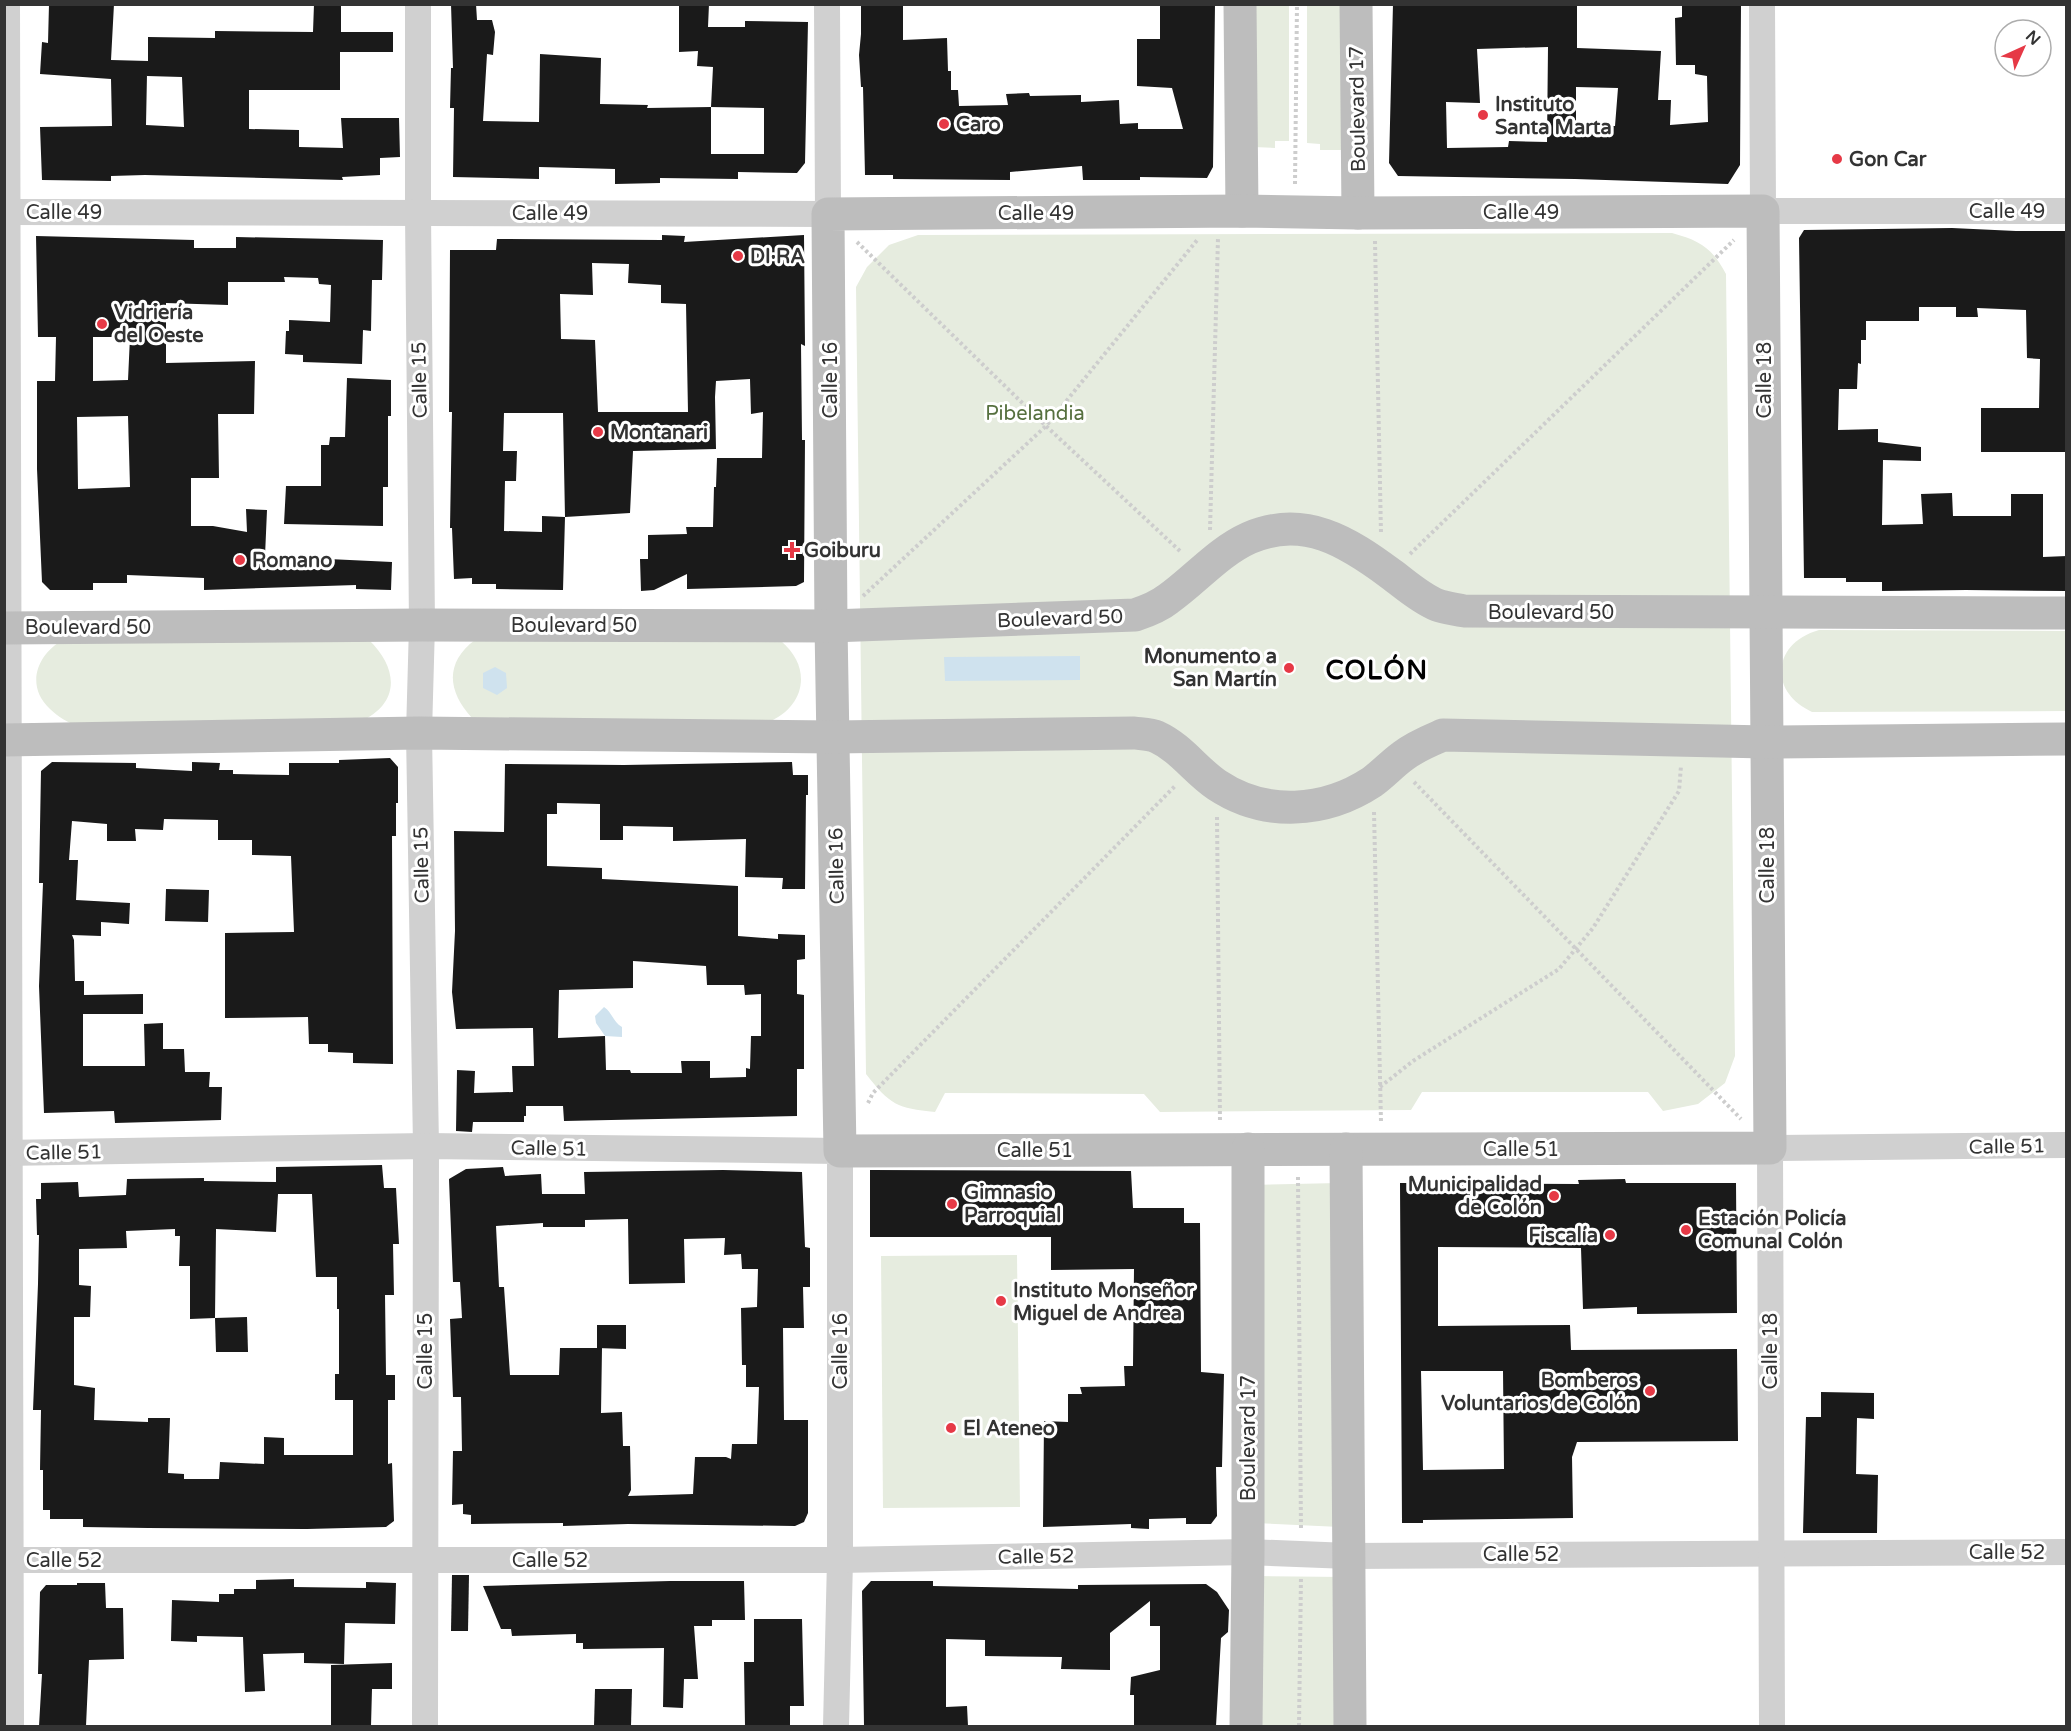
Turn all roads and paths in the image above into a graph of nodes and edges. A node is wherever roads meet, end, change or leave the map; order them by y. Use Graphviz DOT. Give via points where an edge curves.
graph roads {
  1 [pos="7,4"];
  2 [pos="418,4"];
  3 [pos="827,4"];
  4 [pos="1240,4"];
  5 [pos="1297,4"];
  6 [pos="1356,4"];
  7 [pos="1762,4"];
  8 [pos="2067,211"];
  9 [pos="6,212"];
  10 [pos="1231,212"];
  11 [pos="1295,212"];
  12 [pos="1367,212"];
  13 [pos="1763,212"];
  14 [pos="418,213"];
  15 [pos="828,214"];
  16 [pos="1046,426"];
  17 [pos="1205,568"];
  18 [pos="1386,570"];
  19 [pos="1766,613"];
  20 [pos="2067,613"];
  21 [pos="422,625"];
  22 [pos="831,626"];
  23 [pos="7,628"];
  24 [pos="419,733"];
  25 [pos="834,737"];
  26 [pos="2067,739"];
  27 [pos="7,740"];
  28 [pos="1684,741"];
  29 [pos="1767,742"];
  30 [pos="1384,771"];
  31 [pos="1206,775"];
  32 [pos="1576,949"];
  33 [pos="1380,1088"];
  34 [pos="862,1113"];
  35 [pos="2067,1145"];
  36 [pos="426,1146"];
  37 [pos="1770,1148"];
  38 [pos="1234,1149"];
  39 [pos="1298,1149"];
  40 [pos="1346,1149"];
  41 [pos="1381,1149"];
  42 [pos="840,1151"];
  43 [pos="7,1153"];
  44 [pos="1248,1552"];
  45 [pos="1771,1552"];
  46 [pos="2067,1552"];
  47 [pos="1301,1554"];
  48 [pos="1349,1556"];
  49 [pos="8,1560"];
  50 [pos="425,1560"];
  51 [pos="840,1560"];
  52 [pos="10,1726"];
  53 [pos="425,1726"];
  54 [pos="836,1726"];
  55 [pos="1246,1726"];
  56 [pos="1299,1726"];
  57 [pos="1350,1726"];
  58 [pos="1772,1726"];
  1 -- 9 [label="street"];
  2 -- 14 [label="street, Calle 15"];
  3 -- 15 [label="street, Calle 16"];
  4 -- 10 [label="main road"];
  5 -- 11 [label="path"];
  6 -- 12 [label="main road, Boulevard 17"];
  7 -- 13 [label="street, Calle 18"];
  8 -- 13 [label="street, Calle 49"];
  9 -- 14 [label="street, Calle 49"];
  9 -- 23 [label="street"];
  10 -- 11 [label="main road, Calle 49"];
  10 -- 15 [label="main road, Calle 49"];
  10 -- 16 [label="path"];
  10 -- 17 [label="path"];
  11 -- 12 [label="main road, Calle 49"];
  12 -- 13 [label="main road, Calle 49"];
  12 -- 18 [label="path"];
  13 -- 18 [label="path"];
  13 -- 19 [label="main road, Calle 18"];
  14 -- 15 [label="street, Calle 49"];
  14 -- 21 [label="street, Calle 15"];
  15 -- 16 [label="path"];
  15 -- 22 [label="main road, Calle 16"];
  16 -- 17 [label="path"];
  16 -- 22 [label="path"];
  17 -- 18 [label="main road, Boulevard 50" via="1247,539 1272,530 1299,528 1329,536"];
  17 -- 22 [label="main road, Boulevard 50" via="1170,599 1136,615"];
  18 -- 19 [label="main road, Boulevard 50" via="1437,605 1464,611"];
  19 -- 20 [label="main road, Boulevard 50"];
  19 -- 29 [label="main road, Calle 18"];
  21 -- 22 [label="main road, Boulevard 50"];
  21 -- 23 [label="main road, Boulevard 50"];
  21 -- 24 [label="street, Calle 15"];
  22 -- 25 [label="main road, Calle 16"];
  23 -- 27 [label="street"];
  24 -- 25 [label="main road"];
  24 -- 27 [label="main road"];
  24 -- 36 [label="street, Calle 15"];
  25 -- 31 [label="main road" via="1134,733 1155,736"];
  25 -- 42 [label="main road, Calle 16"];
  26 -- 29 [label="main road"];
  27 -- 43 [label="street"];
  28 -- 29 [label="main road"];
  28 -- 30 [label="main road" via="1443,735 1421,743"];
  28 -- 32 [label="path" via="1679,791"];
  29 -- 37 [label="main road, Calle 18"];
  30 -- 31 [label="main road" via="1348,796 1317,806 1276,808 1249,801"];
  30 -- 32 [label="path"];
  30 -- 33 [label="path"];
  31 -- 34 [label="path" via="873,1094"];
  31 -- 38 [label="path"];
  32 -- 33 [label="path" via="1559,969 1413,1061"];
  32 -- 37 [label="path"];
  33 -- 41 [label="path"];
  35 -- 37 [label="street, Calle 51"];
  36 -- 42 [label="street, Calle 51"];
  36 -- 43 [label="street, Calle 51"];
  36 -- 50 [label="street, Calle 15"];
  37 -- 41 [label="main road, Calle 51"];
  37 -- 45 [label="street, Calle 18"];
  38 -- 39 [label="main road, Calle 51"];
  38 -- 42 [label="main road, Calle 51"];
  38 -- 44 [label="main road, Boulevard 17"];
  39 -- 40 [label="main road, Calle 51"];
  39 -- 47 [label="path"];
  40 -- 41 [label="main road, Calle 51"];
  40 -- 48 [label="main road"];
  42 -- 51 [label="street, Calle 16"];
  43 -- 49 [label="street"];
  44 -- 47 [label="street, Calle 52"];
  44 -- 51 [label="street, Calle 52"];
  44 -- 55 [label="main road, Boulevard 17"];
  45 -- 46 [label="street, Calle 52"];
  45 -- 48 [label="street, Calle 52"];
  45 -- 58 [label="street, Calle 18"];
  47 -- 48 [label="street, Calle 52"];
  47 -- 56 [label="path"];
  48 -- 57 [label="main road"];
  49 -- 50 [label="street, Calle 52"];
  49 -- 52 [label="street"];
  50 -- 51 [label="street, Calle 52"];
  50 -- 53 [label="street, Calle 15"];
  51 -- 54 [label="street, Calle 16"];
}
